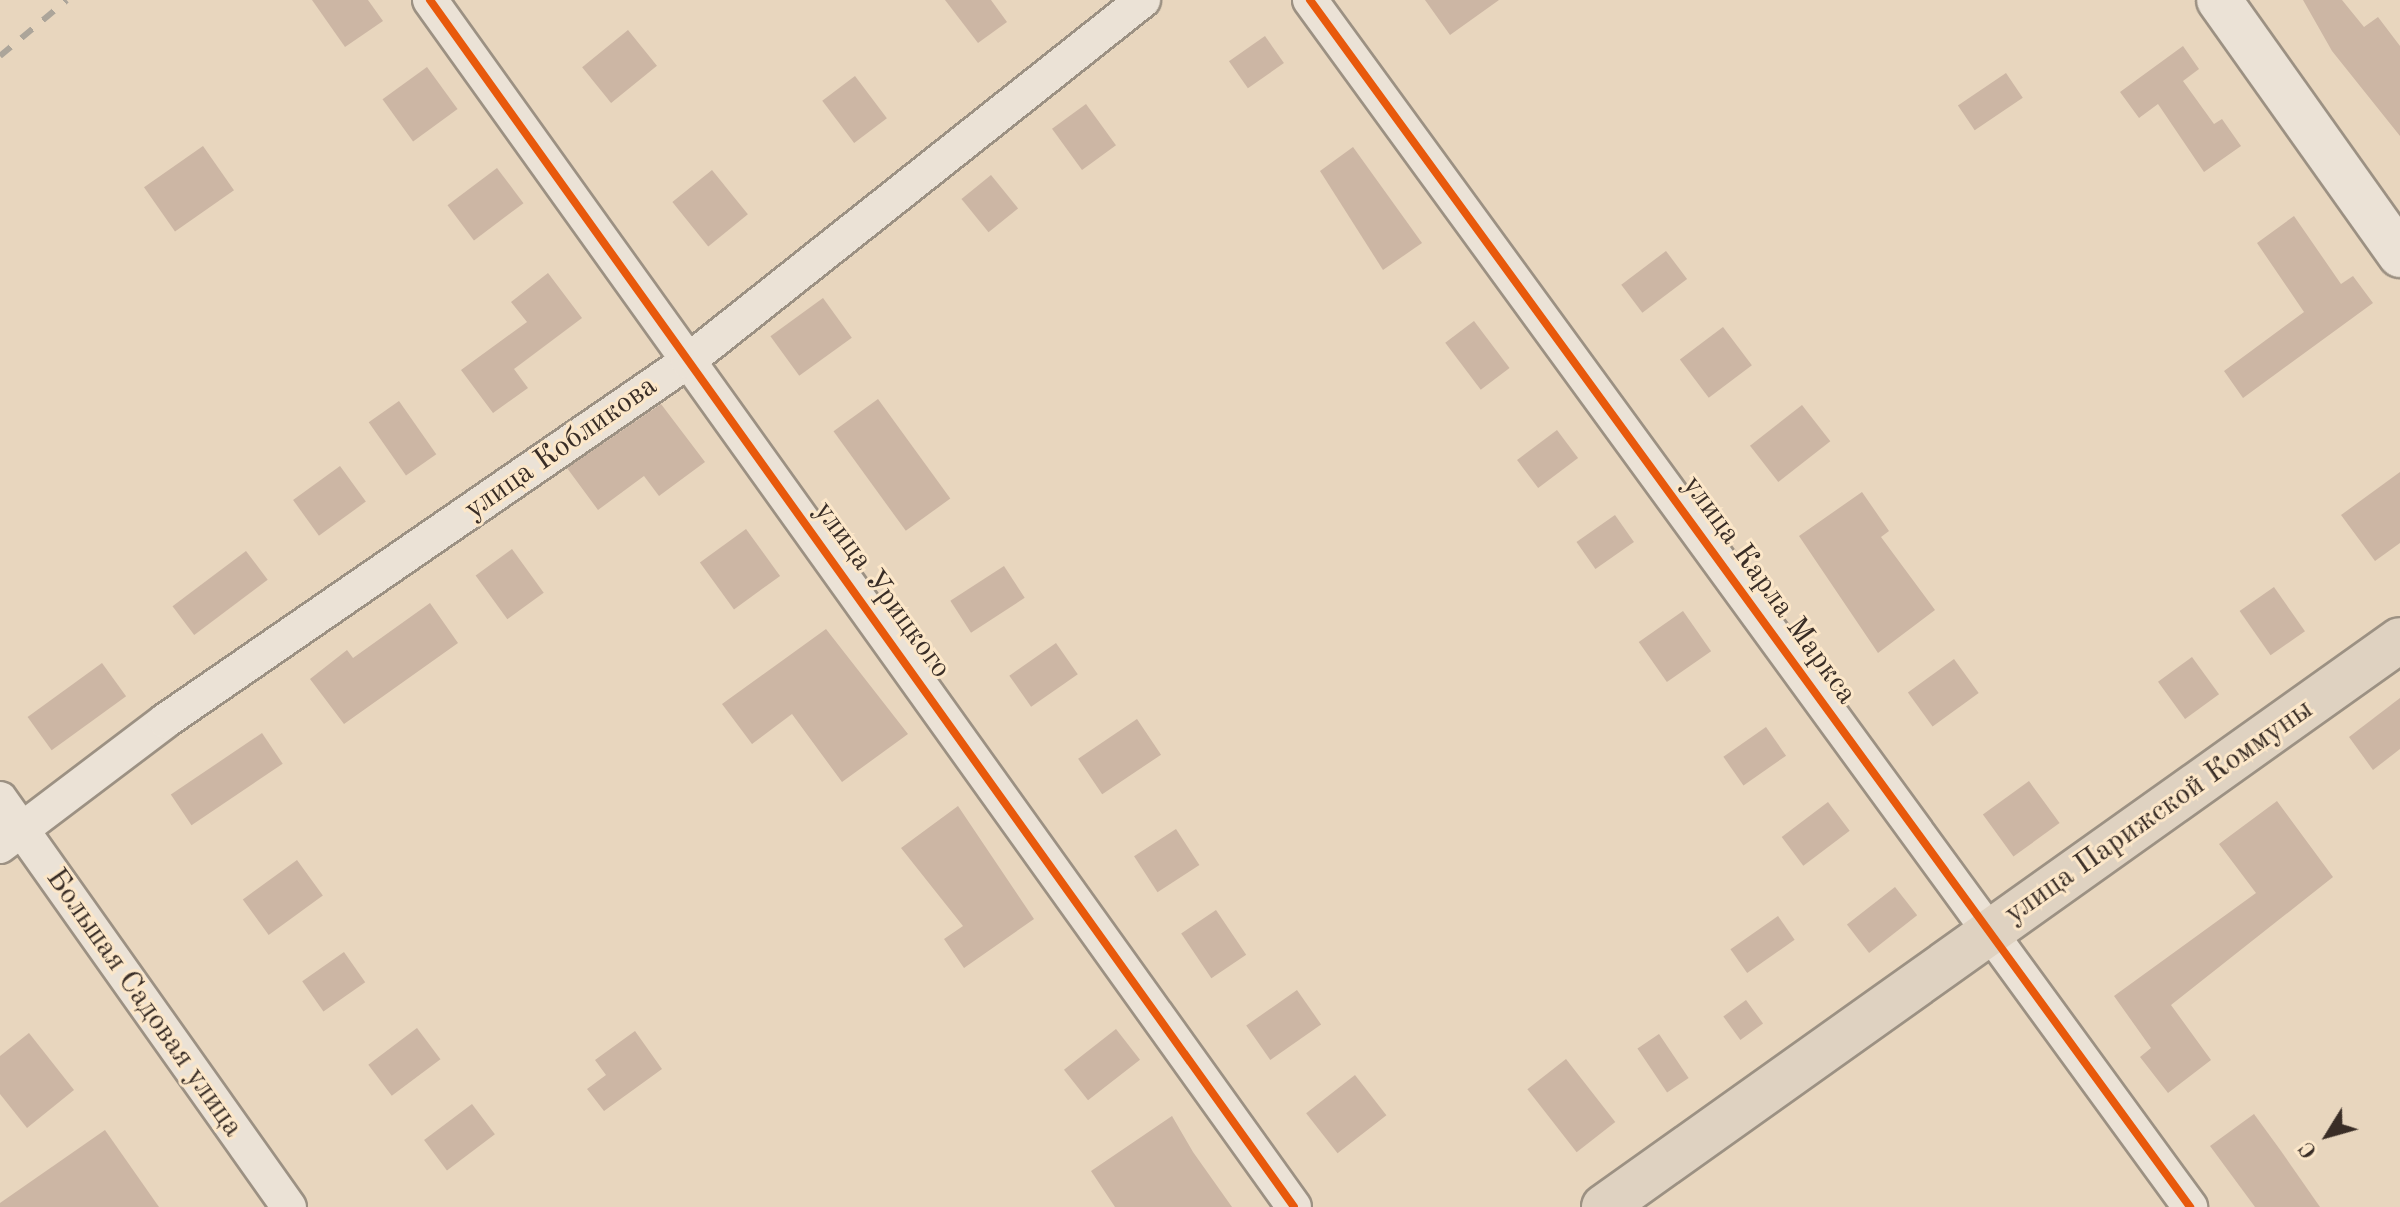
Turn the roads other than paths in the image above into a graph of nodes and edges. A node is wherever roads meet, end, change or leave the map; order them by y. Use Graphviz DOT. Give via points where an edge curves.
graph roads {
  1 [pos="430,0"];
  2 [pos="1143,0"];
  3 [pos="1310,0"];
  4 [pos="2219,0"];
  5 [pos="2400,255"];
  6 [pos="688,361"];
  7 [pos="2400,640"];
  8 [pos="0,799"];
  9 [pos="11,838"];
  10 [pos="1990,932"];
  11 [pos="289,1207"];
  12 [pos="1294,1207"];
  13 [pos="1604,1207"];
  14 [pos="2190,1207"];
  1 -- 6 [label="street, улица Урицкого"];
  2 -- 6 [label="street, улица Кобликова"];
  3 -- 10 [label="street, улица Карла Маркса"];
  4 -- 5 [label="street"];
  6 -- 9 [label="street, улица Кобликова" via="165,721"];
  6 -- 12 [label="street, улица Урицкого"];
  7 -- 10 [label="highway, улица Парижской Коммуны"];
  8 -- 9 [label="street, Большая Садовая улица"];
  9 -- 11 [label="street, Большая Садовая улица"];
  10 -- 13 [label="highway, улица Парижской Коммуны"];
  10 -- 14 [label="street, улица Карла Маркса"];
}
